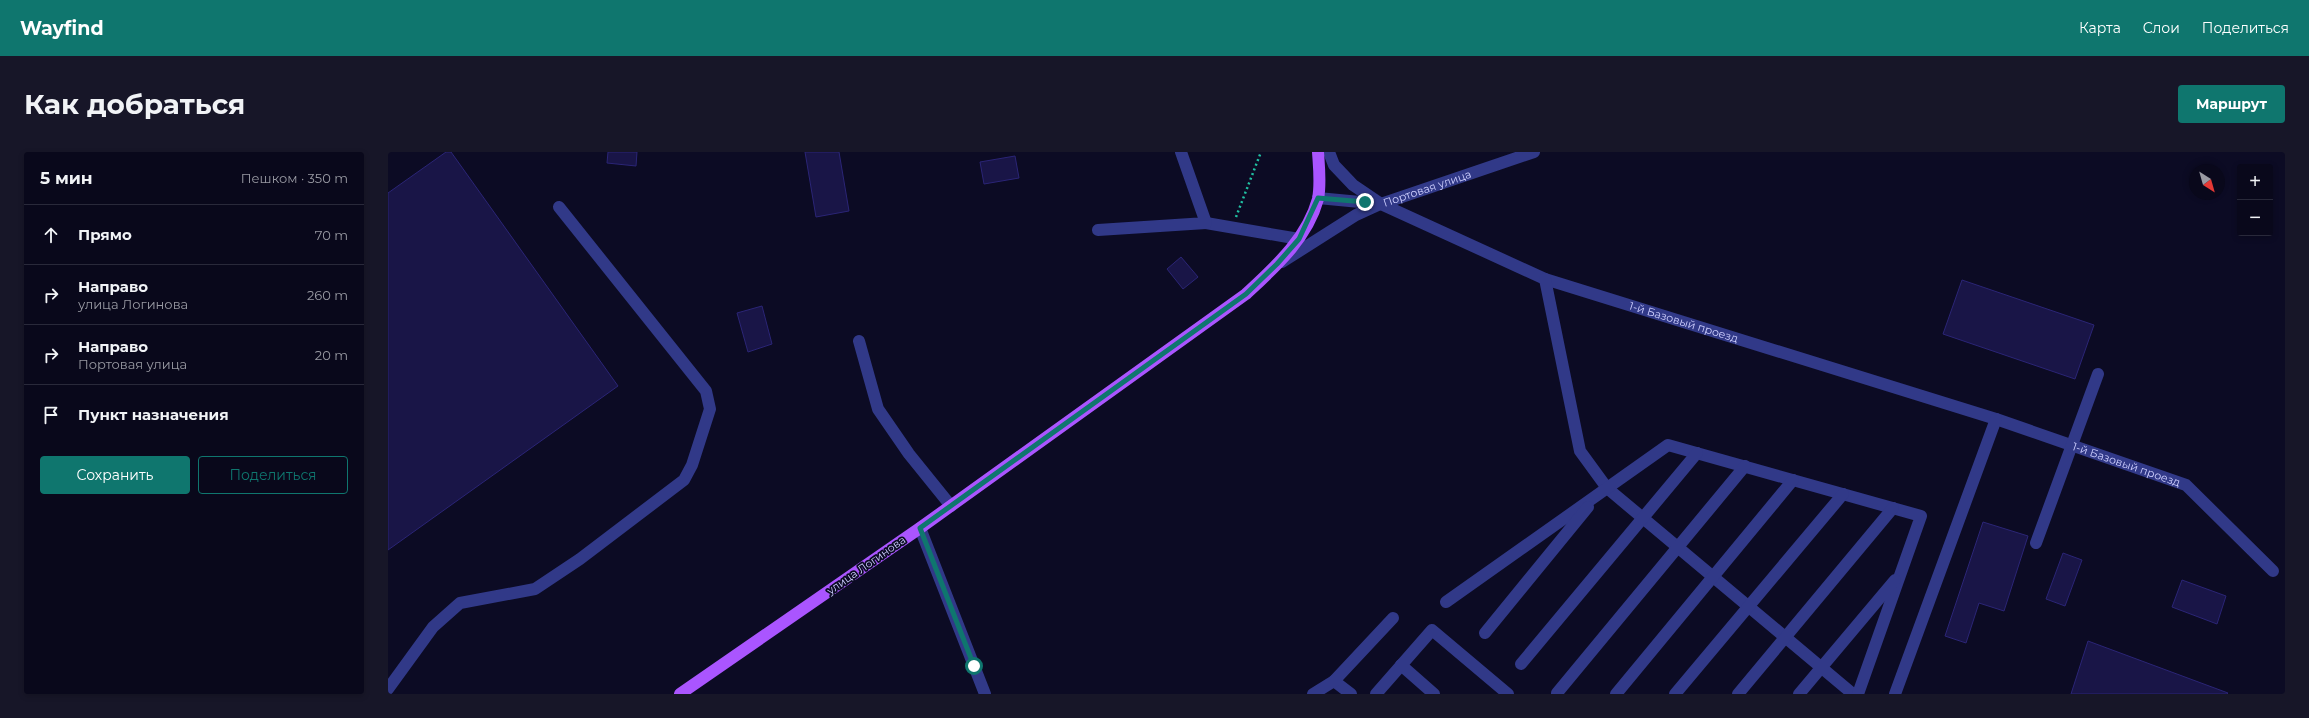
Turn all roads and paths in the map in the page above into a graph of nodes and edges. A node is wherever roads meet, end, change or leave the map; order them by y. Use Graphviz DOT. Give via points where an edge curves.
graph roads {
  1 [pos="1181,152"];
  2 [pos="1261,152"];
  3 [pos="1318,152"];
  4 [pos="1328,152"];
  5 [pos="1534,152"];
  6 [pos="1318,198"];
  7 [pos="1381,204"];
  8 [pos="559,207"];
  9 [pos="1206,223"];
  10 [pos="1232,227"];
  11 [pos="1098,230"];
  12 [pos="1299,239"];
  13 [pos="1277,264"];
  14 [pos="1545,279"];
  15 [pos="859,341"];
  16 [pos="2098,374"];
  17 [pos="1996,419"];
  18 [pos="2072,446"];
  19 [pos="1697,453"];
  20 [pos="1745,466"];
  21 [pos="1793,480"];
  22 [pos="1603,491"];
  23 [pos="1843,494"];
  24 [pos="951,506"];
  25 [pos="1893,508"];
  26 [pos="1643,518"];
  27 [pos="920,528"];
  28 [pos="2036,543"];
  29 [pos="1678,547"];
  30 [pos="2273,571"];
  31 [pos="1900,574"];
  32 [pos="1713,577"];
  33 [pos="1446,602"];
  34 [pos="1748,606"];
  35 [pos="1393,618"];
  36 [pos="1485,633"];
  37 [pos="1785,637"];
  38 [pos="1520,664"];
  39 [pos="1401,665"];
  40 [pos="1822,668"];
  41 [pos="1334,681"];
  42 [pos="388,689"];
  43 [pos="1557,693"];
  44 [pos="680,694"];
  45 [pos="985,694"];
  46 [pos="1313,694"];
  47 [pos="1351,694"];
  48 [pos="1376,694"];
  49 [pos="1434,694"];
  50 [pos="1508,694"];
  51 [pos="1616,694"];
  52 [pos="1675,694"];
  53 [pos="1738,694"];
  54 [pos="1799,694"];
  55 [pos="1853,694"];
  56 [pos="1858,694"];
  57 [pos="1895,694"];
  1 -- 9 [label="street"];
  2 -- 10 [label="path"];
  3 -- 6 [label="main road, улица Логинова"];
  4 -- 7 [label="street" via="1334,165 1353,185"];
  5 -- 7 [label="street, Портовая улица"];
  6 -- 7 [label="street, Портовая улица"];
  6 -- 12 [label="main road, улица Логинова"];
  7 -- 13 [label="street" via="1356,215"];
  7 -- 14 [label="street, 1-й Базовый проезд"];
  8 -- 42 [label="street" via="706,391 710,409 692,465 684,480 580,559 535,589 460,603 433,627"];
  9 -- 10 [label="street"];
  9 -- 11 [label="street"];
  10 -- 12 [label="street"];
  12 -- 13 [label="main road, улица Логинова"];
  13 -- 24 [label="main road, улица Логинова" via="1246,294"];
  14 -- 17 [label="street, 1-й Базовый проезд"];
  14 -- 22 [label="street" via="1580,451"];
  15 -- 24 [label="street" via="878,409 909,454"];
  16 -- 18 [label="street"];
  17 -- 18 [label="street, 1-й Базовый проезд"];
  17 -- 57 [label="street"];
  18 -- 28 [label="street"];
  18 -- 30 [label="street, 1-й Базовый проезд" via="2186,485"];
  19 -- 20 [label="street"];
  19 -- 22 [label="street" via="1668,445"];
  19 -- 26 [label="street"];
  20 -- 21 [label="street"];
  20 -- 29 [label="street"];
  21 -- 23 [label="street"];
  21 -- 32 [label="street"];
  22 -- 26 [label="street"];
  22 -- 33 [label="street"];
  22 -- 36 [label="street"];
  23 -- 25 [label="street"];
  23 -- 34 [label="street"];
  24 -- 27 [label="main road, улица Логинова"];
  25 -- 31 [label="street" via="1921,516"];
  25 -- 37 [label="street"];
  26 -- 29 [label="street"];
  26 -- 38 [label="street"];
  27 -- 44 [label="main road, улица Логинова"];
  27 -- 45 [label="street"];
  29 -- 32 [label="street"];
  29 -- 43 [label="street"];
  31 -- 40 [label="street"];
  31 -- 56 [label="street"];
  32 -- 34 [label="street"];
  32 -- 51 [label="street"];
  34 -- 37 [label="street"];
  34 -- 52 [label="street"];
  35 -- 41 [label="street"];
  37 -- 40 [label="street"];
  37 -- 53 [label="street"];
  39 -- 48 [label="street"];
  39 -- 49 [label="street"];
  39 -- 50 [label="street" via="1432,630"];
  40 -- 54 [label="street"];
  40 -- 55 [label="street"];
  41 -- 46 [label="street"];
  41 -- 47 [label="street"];
}
